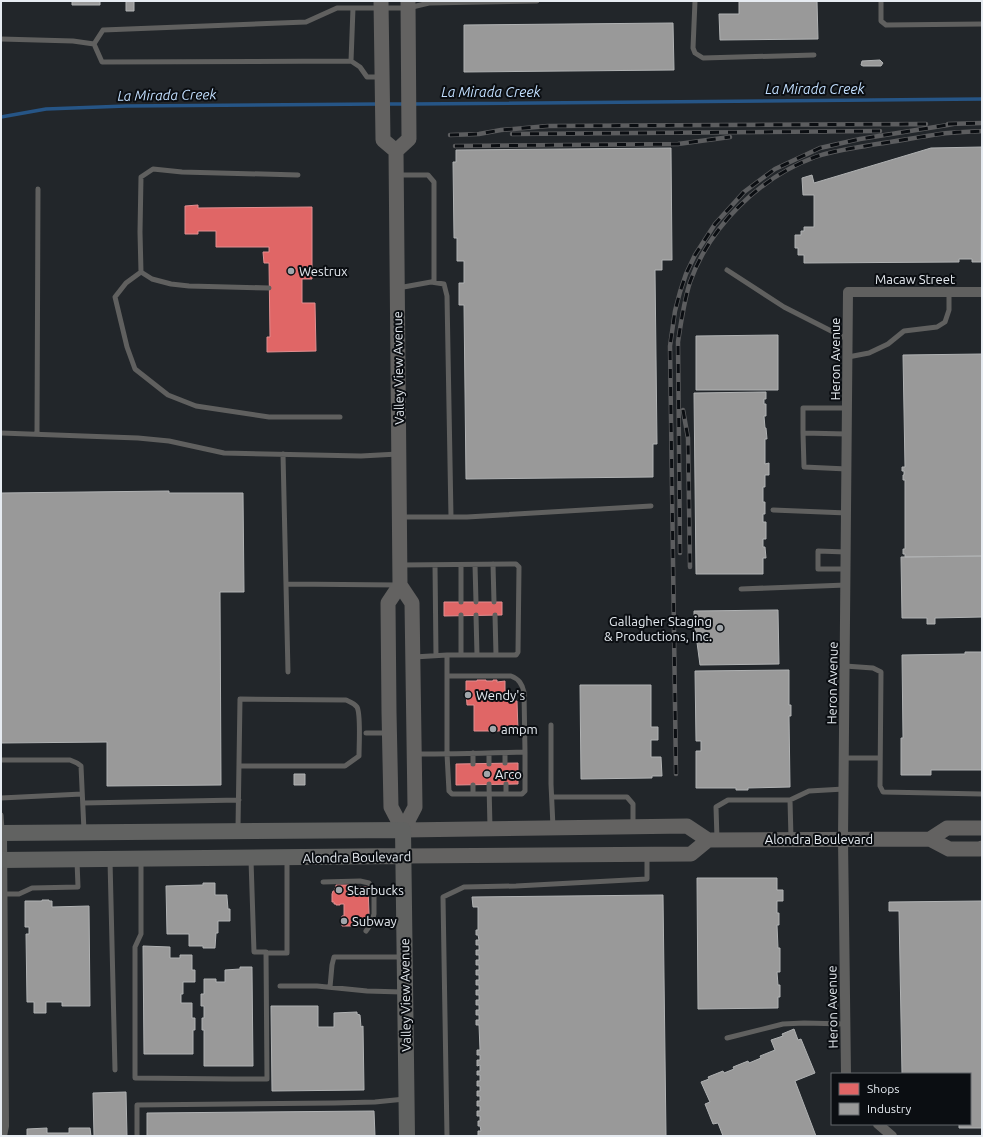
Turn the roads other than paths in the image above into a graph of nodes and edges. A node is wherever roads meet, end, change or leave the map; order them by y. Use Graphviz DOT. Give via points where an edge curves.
graph roads {
  1 [pos="526,1"];
  2 [pos="538,1"];
  3 [pos="695,1"];
  4 [pos="881,1"];
  5 [pos="440,2"];
  6 [pos="482,2"];
  7 [pos="408,4"];
  8 [pos="381,5"];
  9 [pos="353,8"];
  10 [pos="982,24"];
  11 [pos="1,39"];
  12 [pos="94,44"];
  13 [pos="814,55"];
  14 [pos="351,60"];
  15 [pos="382,81"];
  16 [pos="396,151"];
  17 [pos="298,174"];
  18 [pos="396,175"];
  19 [pos="38,189"];
  20 [pos="727,270"];
  21 [pos="141,272"];
  22 [pos="434,282"];
  23 [pos="269,288"];
  24 [pos="397,289"];
  25 [pos="848,292"];
  26 [pos="949,292"];
  27 [pos="982,292"];
  28 [pos="848,339"];
  29 [pos="848,357"];
  30 [pos="848,408"];
  31 [pos="340,417"];
  32 [pos="1,433"];
  33 [pos="804,433"];
  34 [pos="37,434"];
  35 [pos="847,434"];
  36 [pos="283,454"];
  37 [pos="399,454"];
  38 [pos="847,469"];
  39 [pos="651,506"];
  40 [pos="772,510"];
  41 [pos="847,513"];
  42 [pos="400,517"];
  43 [pos="451,517"];
  44 [pos="846,552"];
  45 [pos="475,564"];
  46 [pos="493,564"];
  47 [pos="400,565"];
  48 [pos="435,565"];
  49 [pos="461,565"];
  50 [pos="846,569"];
  51 [pos="287,584"];
  52 [pos="400,585"];
  53 [pos="846,585"];
  54 [pos="742,589"];
  55 [pos="461,602"];
  56 [pos="476,602"];
  57 [pos="494,602"];
  58 [pos="461,615"];
  59 [pos="476,615"];
  60 [pos="495,615"];
  61 [pos="462,655"];
  62 [pos="476,655"];
  63 [pos="496,655"];
  64 [pos="436,656"];
  65 [pos="447,656"];
  66 [pos="413,657"];
  67 [pos="845,666"];
  68 [pos="288,672"];
  69 [pos="447,676"];
  70 [pos="551,725"];
  71 [pos="366,733"];
  72 [pos="385,733"];
  73 [pos="525,752"];
  74 [pos="473,753"];
  75 [pos="489,753"];
  76 [pos="505,753"];
  77 [pos="414,754"];
  78 [pos="447,754"];
  79 [pos="844,758"];
  80 [pos="880,758"];
  81 [pos="1,760"];
  82 [pos="505,763"];
  83 [pos="473,764"];
  84 [pos="489,764"];
  85 [pos="240,766"];
  86 [pos="473,784"];
  87 [pos="489,784"];
  88 [pos="506,784"];
  89 [pos="844,789"];
  90 [pos="82,794"];
  91 [pos="473,794"];
  92 [pos="489,794"];
  93 [pos="506,794"];
  94 [pos="982,794"];
  95 [pos="552,797"];
  96 [pos="1,798"];
  97 [pos="239,800"];
  98 [pos="790,800"];
  99 [pos="83,802"];
  100 [pos="1,815"];
  101 [pos="633,826"];
  102 [pos="553,828"];
  103 [pos="982,828"];
  104 [pos="490,829"];
  105 [pos="403,830"];
  106 [pos="238,831"];
  107 [pos="84,832"];
  108 [pos="2,833"];
  109 [pos="791,839"];
  110 [pos="844,839"];
  111 [pos="930,839"];
  112 [pos="712,840"];
  113 [pos="982,848"];
  114 [pos="646,854"];
  115 [pos="404,856"];
  116 [pos="287,857"];
  117 [pos="251,858"];
  118 [pos="110,859"];
  119 [pos="141,859"];
  120 [pos="2,860"];
  121 [pos="77,860"];
  122 [pos="323,882"];
  123 [pos="3,894"];
  124 [pos="366,931"];
  125 [pos="266,953"];
  126 [pos="405,957"];
  127 [pos="280,986"];
  128 [pos="330,987"];
  129 [pos="405,992"];
  130 [pos="846,1024"];
  131 [pos="727,1038"];
  132 [pos="115,1070"];
  133 [pos="846,1073"];
  134 [pos="406,1098"];
  135 [pos="879,1125"];
  136 [pos="2,1136"];
  137 [pos="137,1136"];
  138 [pos="407,1136"];
  139 [pos="447,1136"];
  140 [pos="892,1136"];
  1 -- 2 [label="lane"];
  1 -- 6 [label="lane"];
  3 -- 13 [label="lane" via="693,48 695,53 703,58"];
  4 -- 10 [label="lane" via="881,20 886,25"];
  5 -- 6 [label="lane"];
  5 -- 7 [label="lane"];
  7 -- 8 [label="lane"];
  7 -- 16 [label="main road" via="409,139"];
  8 -- 9 [label="lane"];
  8 -- 15 [label="main road"];
  9 -- 12 [label="lane" via="337,8 306,22 103,30"];
  9 -- 14 [label="lane"];
  11 -- 12 [label="lane"];
  12 -- 14 [label="lane" via="102,62"];
  14 -- 15 [label="lane" via="367,77"];
  15 -- 16 [label="main road" via="383,140"];
  16 -- 18 [label="main road, Valley View Avenue"];
  17 -- 21 [label="lane" via="153,169 141,177"];
  18 -- 22 [label="lane" via="428,175 434,182"];
  18 -- 24 [label="main road, Valley View Avenue"];
  19 -- 34 [label="lane"];
  20 -- 28 [label="lane" via="784,307"];
  21 -- 23 [label="lane" via="152,279 171,284"];
  21 -- 31 [label="lane" via="126,283 115,297 135,369 168,395 196,406 269,417"];
  22 -- 24 [label="lane"];
  22 -- 43 [label="lane" via="444,284 447,296"];
  24 -- 37 [label="main road, Valley View Avenue"];
  25 -- 26 [label="street, Macaw Street"];
  25 -- 28 [label="street, Heron Avenue"];
  26 -- 27 [label="street, Macaw Street"];
  26 -- 29 [label="lane" via="949,310 945,322 936,328 904,331 888,344 869,354"];
  28 -- 29 [label="street, Heron Avenue"];
  29 -- 30 [label="street, Heron Avenue"];
  30 -- 33 [label="lane" via="803,408"];
  30 -- 35 [label="street, Heron Avenue"];
  32 -- 34 [label="lane"];
  33 -- 35 [label="lane"];
  33 -- 38 [label="lane" via="804,467"];
  34 -- 36 [label="lane" via="138,438 169,441 224,453"];
  35 -- 38 [label="street, Heron Avenue"];
  36 -- 37 [label="lane"];
  36 -- 51 [label="lane"];
  37 -- 42 [label="main road, Valley View Avenue"];
  38 -- 41 [label="street, Heron Avenue"];
  39 -- 43 [label="lane"];
  40 -- 41 [label="lane"];
  41 -- 44 [label="street, Heron Avenue"];
  42 -- 43 [label="lane"];
  42 -- 47 [label="main road, Valley View Avenue"];
  44 -- 50 [label="street, Heron Avenue"];
  44 -- 50 [label="lane" via="818,551 818,569"];
  45 -- 46 [label="lane"];
  45 -- 49 [label="lane"];
  45 -- 56 [label="lane"];
  46 -- 57 [label="lane"];
  46 -- 63 [label="lane" via="516,564 519,567 518,652"];
  47 -- 48 [label="lane"];
  47 -- 52 [label="main road, Valley View Avenue"];
  48 -- 49 [label="lane"];
  48 -- 64 [label="lane"];
  49 -- 55 [label="lane"];
  50 -- 53 [label="street, Heron Avenue"];
  51 -- 52 [label="lane"];
  51 -- 68 [label="lane"];
  52 -- 66 [label="main road, Valley View Avenue" via="412,603"];
  52 -- 105 [label="main road, Valley View Avenue" via="388,603 389,712 391,807"];
  53 -- 54 [label="lane"];
  53 -- 67 [label="street, Heron Avenue"];
  58 -- 61 [label="lane"];
  59 -- 62 [label="lane"];
  60 -- 63 [label="lane"];
  61 -- 62 [label="lane"];
  61 -- 65 [label="lane"];
  62 -- 63 [label="lane"];
  64 -- 65 [label="lane"];
  64 -- 66 [label="lane"];
  65 -- 69 [label="lane"];
  66 -- 77 [label="main road, Valley View Avenue"];
  67 -- 79 [label="street, Heron Avenue"];
  67 -- 80 [label="lane" via="873,668 881,672"];
  69 -- 73 [label="lane" via="511,676 519,681 524,692"];
  69 -- 78 [label="lane"];
  70 -- 95 [label="lane"];
  71 -- 72 [label="lane"];
  73 -- 76 [label="lane"];
  73 -- 93 [label="lane" via="525,791 522,794"];
  74 -- 75 [label="lane"];
  74 -- 78 [label="lane"];
  74 -- 83 [label="lane"];
  75 -- 76 [label="lane"];
  75 -- 84 [label="lane"];
  76 -- 82 [label="lane"];
  77 -- 78 [label="lane"];
  77 -- 105 [label="main road, Valley View Avenue" via="415,807"];
  78 -- 91 [label="lane" via="449,791 452,794"];
  79 -- 80 [label="lane"];
  79 -- 89 [label="street, Heron Avenue"];
  80 -- 94 [label="lane" via="880,786 883,792"];
  81 -- 90 [label="lane" via="70,760 81,766"];
  85 -- 85 [label="lane" via="346,766 359,756 358,708 346,700 240,700"];
  85 -- 97 [label="lane"];
  86 -- 91 [label="lane"];
  87 -- 92 [label="lane"];
  88 -- 93 [label="lane"];
  89 -- 98 [label="lane" via="809,791"];
  89 -- 110 [label="street, Heron Avenue"];
  90 -- 96 [label="lane"];
  90 -- 99 [label="lane"];
  91 -- 92 [label="lane"];
  92 -- 93 [label="lane"];
  92 -- 104 [label="lane"];
  95 -- 101 [label="lane" via="627,797 633,804"];
  95 -- 102 [label="lane"];
  97 -- 99 [label="lane"];
  97 -- 106 [label="lane"];
  98 -- 109 [label="lane"];
  98 -- 112 [label="lane" via="728,800 716,807"];
  99 -- 107 [label="lane"];
  100 -- 108 [label="lane"];
  101 -- 102 [label="main road, Alondra Boulevard"];
  101 -- 112 [label="main road, Alondra Boulevard" via="687,826"];
  102 -- 104 [label="main road, Alondra Boulevard"];
  103 -- 111 [label="main road" via="947,828"];
  104 -- 105 [label="main road, Alondra Boulevard"];
  105 -- 106 [label="main road, Alondra Boulevard"];
  105 -- 115 [label="main road, Valley View Avenue"];
  106 -- 107 [label="main road, Alondra Boulevard"];
  107 -- 108 [label="main road, Alondra Boulevard"];
  108 -- 120 [label="street"];
  109 -- 110 [label="main road, Alondra Boulevard"];
  109 -- 112 [label="main road, Alondra Boulevard"];
  110 -- 111 [label="main road, Alondra Boulevard"];
  110 -- 130 [label="street, Heron Avenue"];
  111 -- 113 [label="main road, Alondra Boulevard" via="949,849"];
  112 -- 114 [label="main road, Alondra Boulevard" via="691,854"];
  114 -- 115 [label="main road, Alondra Boulevard"];
  114 -- 139 [label="lane" via="647,879 464,887 443,897"];
  115 -- 116 [label="main road, Alondra Boulevard"];
  115 -- 126 [label="main road, Valley View Avenue"];
  116 -- 117 [label="main road, Alondra Boulevard"];
  116 -- 125 [label="lane" via="287,953"];
  117 -- 119 [label="main road, Alondra Boulevard"];
  117 -- 125 [label="lane" via="254,952"];
  118 -- 119 [label="main road, Alondra Boulevard"];
  118 -- 121 [label="main road, Alondra Boulevard"];
  118 -- 132 [label="lane"];
  119 -- 125 [label="lane" via="141,934 135,947 135,1078 267,1079"];
  120 -- 121 [label="main road, Alondra Boulevard"];
  120 -- 123 [label="street"];
  121 -- 123 [label="lane" via="78,887 32,888 19,894"];
  122 -- 124 [label="lane" via="369,883 374,892 374,914"];
  123 -- 136 [label="street"];
  126 -- 128 [label="lane" via="334,957"];
  126 -- 129 [label="main road, Valley View Avenue"];
  127 -- 128 [label="lane"];
  128 -- 129 [label="lane"];
  129 -- 134 [label="main road, Valley View Avenue"];
  130 -- 131 [label="lane" via="783,1024"];
  130 -- 133 [label="street, Heron Avenue"];
  134 -- 137 [label="lane" via="375,1102 137,1105"];
  134 -- 138 [label="main road, Valley View Avenue"];
  135 -- 140 [label="street"];
}
